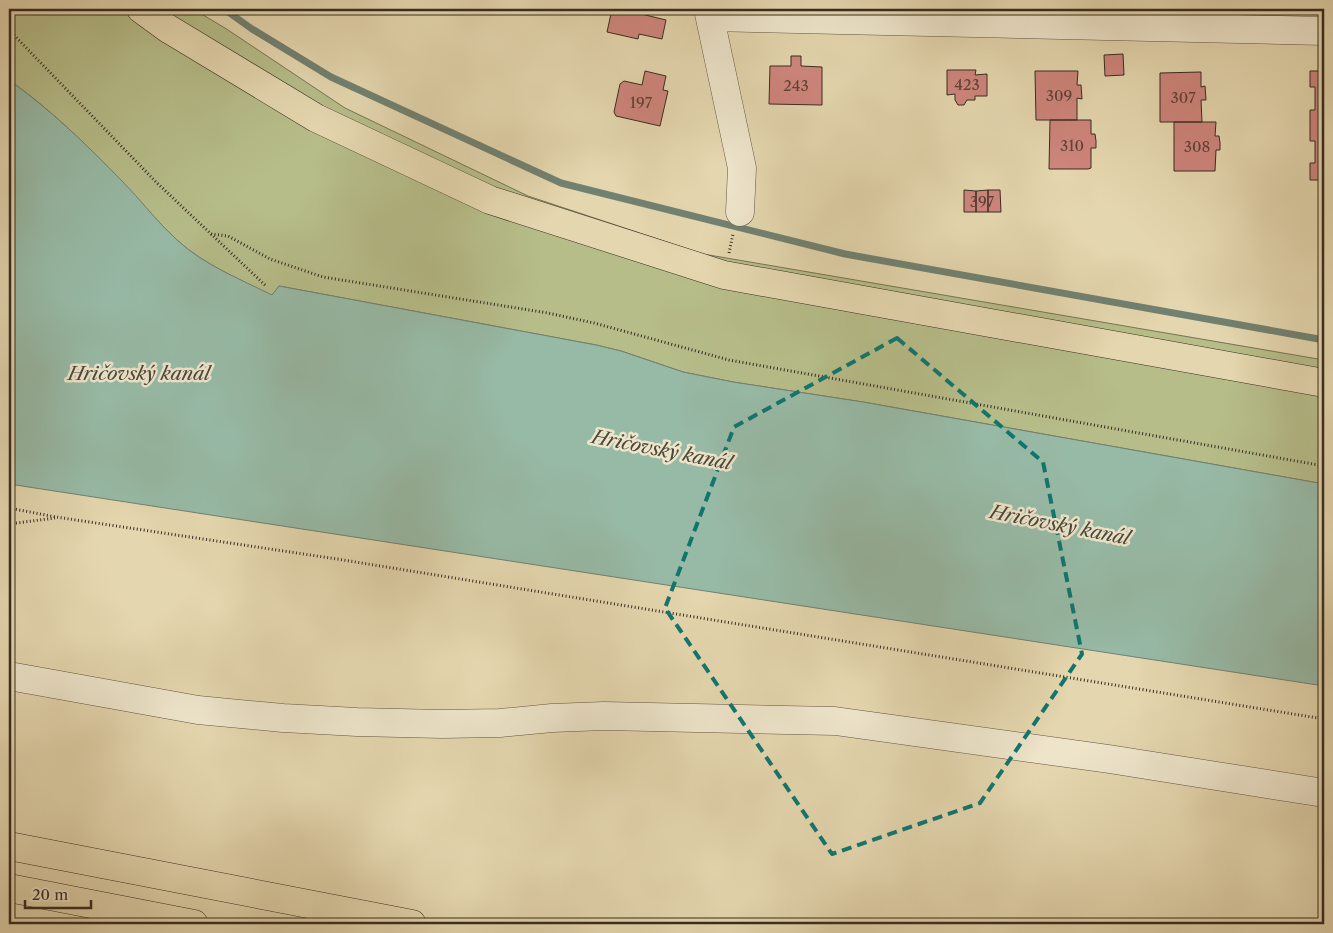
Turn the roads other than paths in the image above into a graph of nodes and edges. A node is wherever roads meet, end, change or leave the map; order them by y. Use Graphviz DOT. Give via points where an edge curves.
graph roads {
  1 [pos="141,9"];
  2 [pos="709,13"];
  3 [pos="1324,31"];
  4 [pos="740,212"];
  5 [pos="1324,382"];
  6 [pos="9,676"];
  7 [pos="1324,793"];
  8 [pos="9,846"];
  9 [pos="9,888"];
  10 [pos="194,924"];
  11 [pos="412,924"];
  1 -- 5 [label="main road" via="316,118 490,200 724,275"];
  2 -- 3 [label="street"];
  2 -- 4 [label="street" via="742,168"];
  6 -- 7 [label="street" via="198,710 357,722 500,723 604,716 835,721"];
  8 -- 11 [label="main road"];
  9 -- 10 [label="main road"];
}
